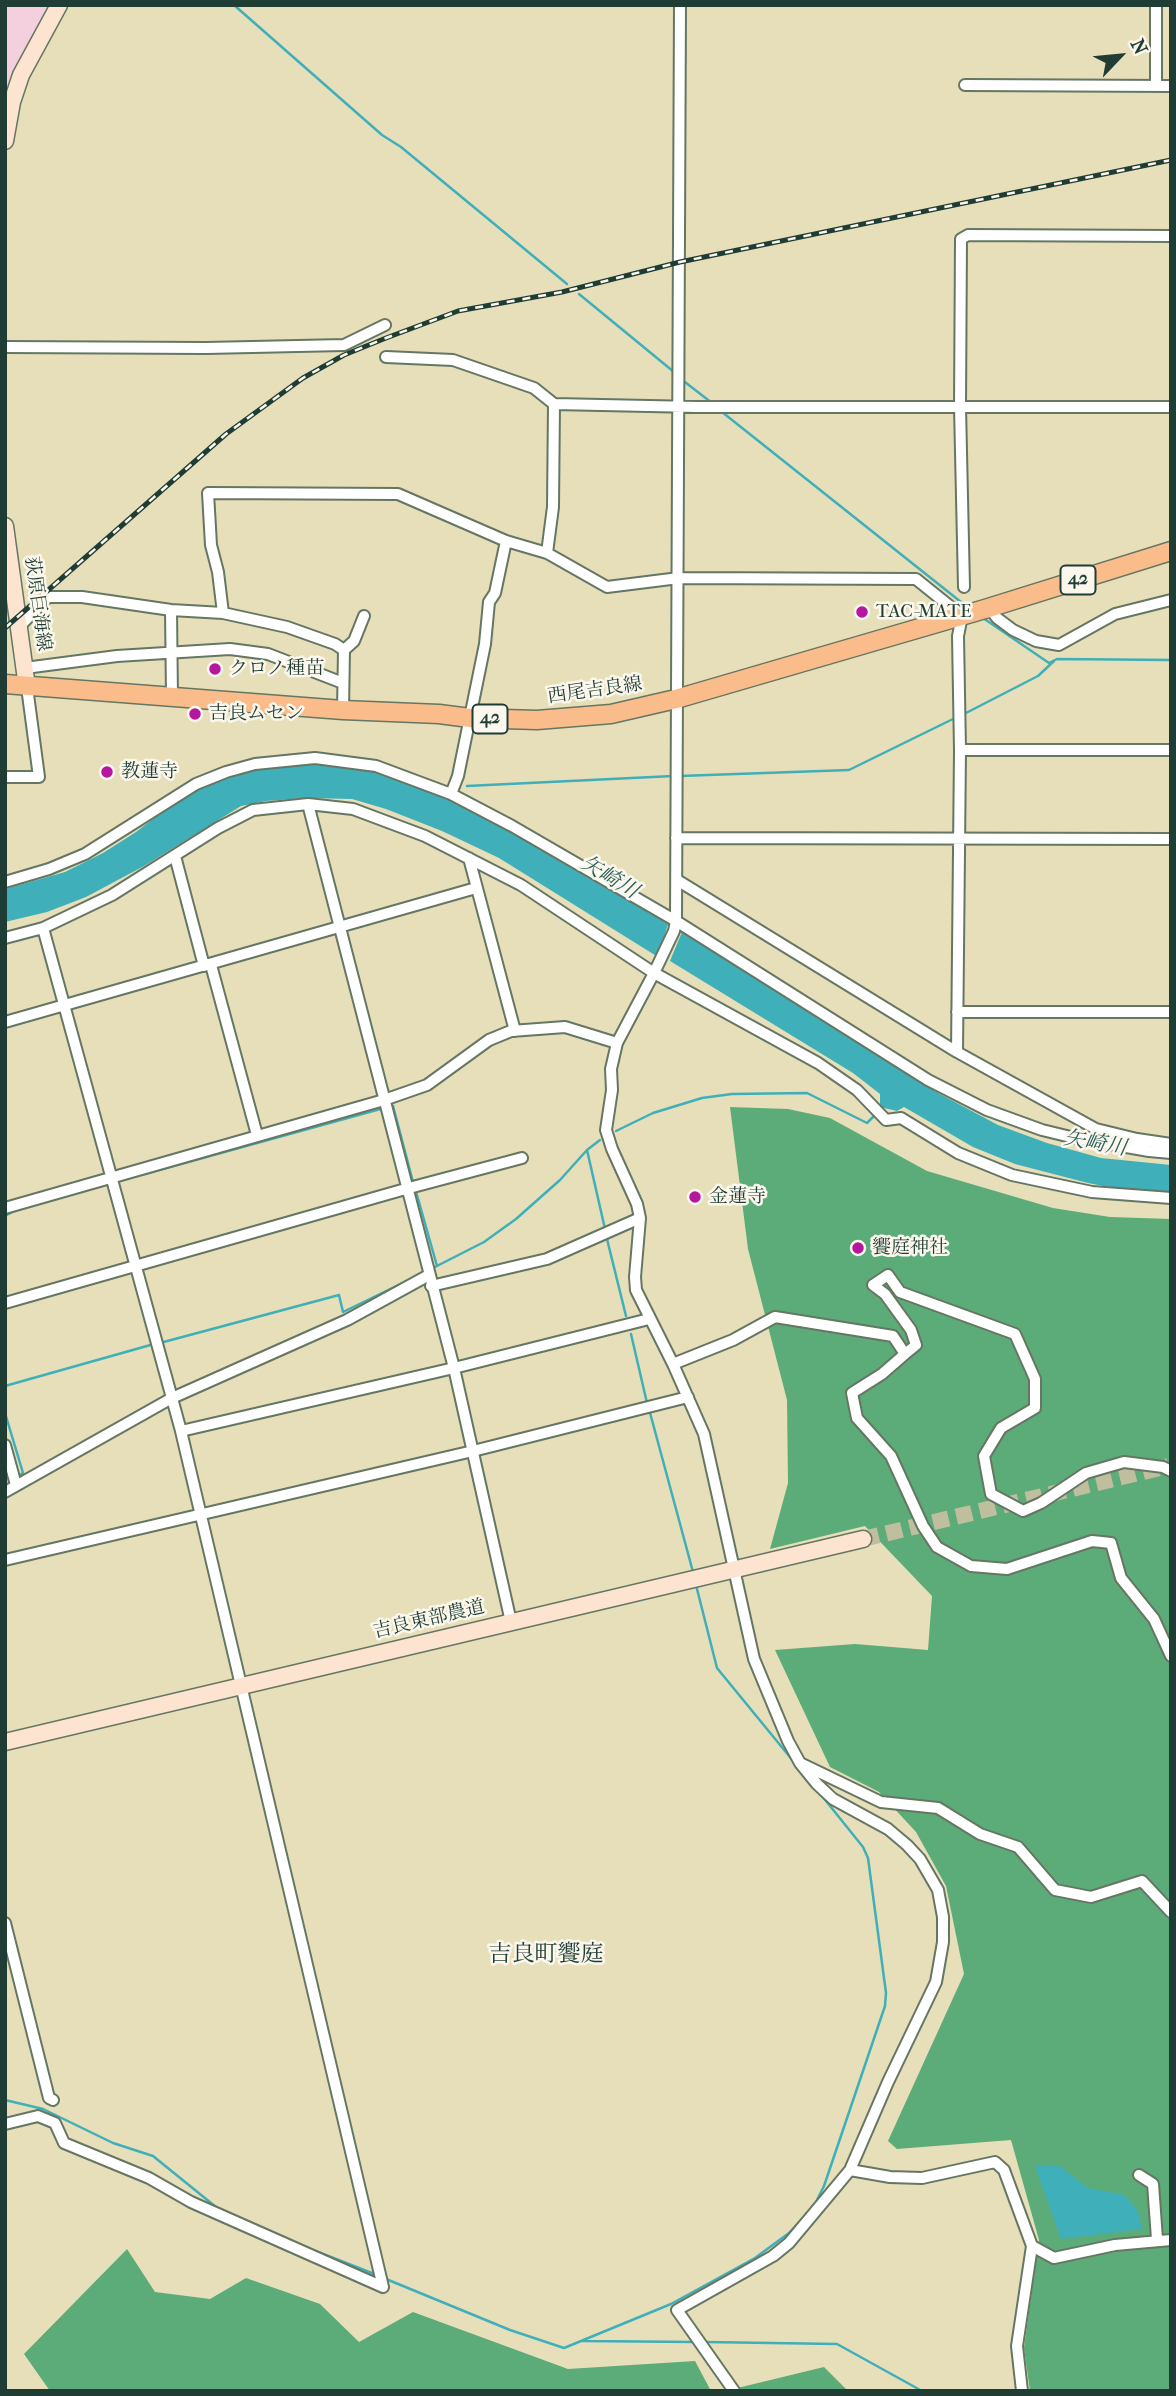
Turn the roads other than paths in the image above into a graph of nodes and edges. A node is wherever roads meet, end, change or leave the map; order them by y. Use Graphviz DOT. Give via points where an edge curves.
graph roads {
  1 [pos="59,5"];
  2 [pos="680,5"];
  3 [pos="1156,5"];
  4 [pos="965,85"];
  5 [pos="1156,86"];
  6 [pos="1171,86"];
  7 [pos="5,141"];
  8 [pos="1171,236"];
  9 [pos="385,325"];
  10 [pos="5,347"];
  11 [pos="386,357"];
  12 [pos="679,400"];
  13 [pos="554,404"];
  14 [pos="960,407"];
  15 [pos="1171,407"];
  16 [pos="5,526"];
  17 [pos="506,541"];
  18 [pos="1171,551"];
  19 [pos="547,553"];
  20 [pos="679,578"];
  21 [pos="964,587"];
  22 [pos="1171,600"];
  23 [pos="987,608"];
  24 [pos="171,610"];
  25 [pos="223,613"];
  26 [pos="364,616"];
  27 [pos="962,616"];
  28 [pos="20,626"];
  29 [pos="344,650"];
  30 [pos="171,652"];
  31 [pos="25,668"];
  32 [pos="343,682"];
  33 [pos="5,684"];
  34 [pos="27,687"];
  35 [pos="172,697"];
  36 [pos="676,699"];
  37 [pos="343,710"];
  38 [pos="470,718"];
  39 [pos="960,750"];
  40 [pos="1171,750"];
  41 [pos="5,777"];
  42 [pos="452,794"];
  43 [pos="308,804"];
  44 [pos="676,838"];
  45 [pos="958,839"];
  46 [pos="1171,839"];
  47 [pos="175,856"];
  48 [pos="469,858"];
  49 [pos="677,880"];
  50 [pos="5,882"];
  51 [pos="476,888"];
  52 [pos="675,926"];
  53 [pos="342,927"];
  54 [pos="43,928"];
  55 [pos="5,938"];
  56 [pos="207,965"];
  57 [pos="654,974"];
  58 [pos="65,1005"];
  59 [pos="957,1012"];
  60 [pos="1171,1012"];
  61 [pos="5,1021"];
  62 [pos="515,1031"];
  63 [pos="617,1043"];
  64 [pos="957,1052"];
  65 [pos="384,1100"];
  66 [pos="257,1135"];
  67 [pos="1171,1144"];
  68 [pos="1171,1153"];
  69 [pos="522,1158"];
  70 [pos="111,1178"];
  71 [pos="409,1188"];
  72 [pos="1171,1198"];
  73 [pos="5,1208"];
  74 [pos="639,1218"];
  75 [pos="134,1265"];
  76 [pos="430,1281"];
  77 [pos="5,1303"];
  78 [pos="649,1319"];
  79 [pos="905,1354"];
  80 [pos="673,1364"];
  81 [pos="453,1368"];
  82 [pos="688,1397"];
  83 [pos="172,1398"];
  84 [pos="181,1431"];
  85 [pos="5,1445"];
  86 [pos="473,1451"];
  87 [pos="1171,1471"];
  88 [pos="16,1485"];
  89 [pos="5,1492"];
  90 [pos="200,1514"];
  91 [pos="863,1539"];
  92 [pos="5,1560"];
  93 [pos="733,1571"];
  94 [pos="511,1622"];
  95 [pos="1171,1656"];
  96 [pos="240,1687"];
  97 [pos="5,1742"];
  98 [pos="800,1763"];
  99 [pos="1171,1912"];
  100 [pos="5,1923"];
  101 [pos="53,2100"];
  102 [pos="5,2123"];
  103 [pos="850,2170"];
  104 [pos="1139,2175"];
  105 [pos="1157,2239"];
  106 [pos="1171,2240"];
  107 [pos="1032,2246"];
  108 [pos="734,2391"];
  109 [pos="1022,2391"];
  1 -- 7 [label="street" via="21,75"];
  2 -- 12 [label="street"];
  3 -- 5 [label="street"];
  4 -- 5 [label="street"];
  5 -- 6 [label="street"];
  8 -- 14 [label="street" via="968,234 961,239"];
  9 -- 10 [label="street" via="344,345"];
  11 -- 13 [label="street" via="453,360 534,388"];
  12 -- 13 [label="street"];
  12 -- 14 [label="street" via="695,407"];
  12 -- 20 [label="street"];
  13 -- 19 [label="street" via="553,507"];
  14 -- 15 [label="street"];
  14 -- 21 [label="street"];
  16 -- 28 [label="street, 荻原巨海線"];
  17 -- 19 [label="street"];
  17 -- 25 [label="street" via="398,494 208,493"];
  17 -- 38 [label="street" via="489,602"];
  18 -- 23 [label="main road, 西尾吉良線 / 42"];
  19 -- 20 [label="street" via="607,587"];
  20 -- 27 [label="street" via="916,579"];
  20 -- 36 [label="street"];
  22 -- 23 [label="street" via="1115,614 1059,645 1013,630"];
  23 -- 27 [label="main road, 西尾吉良線 / 42"];
  24 -- 25 [label="street"];
  24 -- 28 [label="street" via="82,597 48,597"];
  24 -- 30 [label="street"];
  25 -- 29 [label="street" via="287,627"];
  26 -- 29 [label="street" via="354,641"];
  27 -- 36 [label="main road, 西尾吉良線 / 42"];
  27 -- 39 [label="street" via="958,636"];
  28 -- 31 [label="street, 荻原巨海線"];
  29 -- 32 [label="street"];
  30 -- 31 [label="street"];
  30 -- 32 [label="street" via="230,649 268,654"];
  30 -- 35 [label="street"];
  31 -- 34 [label="street, 荻原巨海線"];
  32 -- 37 [label="street"];
  33 -- 34 [label="main road, 西尾吉良線 / 42"];
  34 -- 35 [label="main road, 西尾吉良線 / 42"];
  34 -- 41 [label="street" via="39,777"];
  35 -- 37 [label="main road, 西尾吉良線 / 42"];
  36 -- 38 [label="main road, 西尾吉良線 / 42" via="611,714 537,720"];
  36 -- 44 [label="street"];
  37 -- 38 [label="main road, 西尾吉良線 / 42"];
  38 -- 42 [label="street"];
  39 -- 40 [label="street"];
  39 -- 45 [label="street"];
  42 -- 50 [label="street" via="396,772 345,760 305,758 255,764 196,783 85,854"];
  42 -- 52 [label="street"];
  43 -- 47 [label="street" via="253,810"];
  43 -- 48 [label="street" via="353,809"];
  43 -- 53 [label="street"];
  44 -- 45 [label="street"];
  44 -- 49 [label="street"];
  45 -- 46 [label="street"];
  45 -- 59 [label="street"];
  47 -- 54 [label="street" via="112,895"];
  47 -- 56 [label="street"];
  48 -- 51 [label="street"];
  48 -- 57 [label="street" via="521,885"];
  49 -- 52 [label="street"];
  49 -- 64 [label="street"];
  51 -- 53 [label="street"];
  51 -- 62 [label="street"];
  52 -- 57 [label="street"];
  52 -- 68 [label="street" via="928,1080 987,1110 1075,1138"];
  53 -- 56 [label="street"];
  53 -- 65 [label="street"];
  54 -- 55 [label="street"];
  54 -- 58 [label="street"];
  56 -- 58 [label="street"];
  56 -- 66 [label="street"];
  57 -- 63 [label="street"];
  57 -- 72 [label="street" via="818,1063 857,1090 886,1120 901,1118 958,1153 1012,1175 1055,1185"];
  58 -- 61 [label="street"];
  58 -- 70 [label="street"];
  59 -- 60 [label="street"];
  59 -- 64 [label="street"];
  62 -- 63 [label="street" via="565,1027"];
  62 -- 65 [label="street" via="489,1040 427,1085"];
  63 -- 74 [label="street" via="606,1130"];
  64 -- 67 [label="street" via="1096,1129"];
  65 -- 66 [label="street"];
  65 -- 71 [label="street"];
  66 -- 70 [label="street"];
  69 -- 71 [label="street"];
  70 -- 73 [label="street"];
  70 -- 75 [label="street"];
  71 -- 75 [label="street"];
  71 -- 76 [label="street"];
  74 -- 76 [label="street" via="547,1259"];
  74 -- 78 [label="street" via="636,1290"];
  75 -- 77 [label="street"];
  75 -- 83 [label="street"];
  76 -- 81 [label="street"];
  76 -- 83 [label="street"];
  78 -- 80 [label="street"];
  78 -- 81 [label="street"];
  79 -- 80 [label="street" via="893,1336 775,1317"];
  79 -- 87 [label="street" via="916,1346 911,1330 873,1284 888,1275 900,1292 1015,1334 1035,1379 1035,1408 1001,1428 984,1456 991,1494 1023,1511 1086,1473 1124,1462"];
  79 -- 95 [label="street" via="852,1393 857,1418 891,1456 937,1546 971,1566 1007,1569 1092,1541 1111,1543 1121,1578 1154,1619"];
  80 -- 82 [label="street"];
  81 -- 84 [label="street"];
  81 -- 86 [label="street"];
  82 -- 86 [label="street"];
  82 -- 93 [label="street" via="704,1434"];
  83 -- 84 [label="street"];
  83 -- 88 [label="street"];
  84 -- 90 [label="street"];
  85 -- 88 [label="street"];
  86 -- 90 [label="street"];
  86 -- 94 [label="street"];
  88 -- 89 [label="street"];
  90 -- 92 [label="street"];
  90 -- 96 [label="street"];
  91 -- 93 [label="street, 吉良東部農道"];
  93 -- 94 [label="street, 吉良東部農道"];
  93 -- 98 [label="street" via="754,1659"];
  94 -- 96 [label="street, 吉良東部農道"];
  96 -- 97 [label="street, 吉良東部農道"];
  96 -- 102 [label="street" via="383,2287 64,2143 54,2123 38,2116"];
  98 -- 99 [label="street" via="881,1802 938,1808 980,1834 1018,1847 1055,1890 1091,1897 1142,1881"];
  98 -- 103 [label="street" via="833,1798 907,1845 938,1890 943,1917 936,1982"];
  100 -- 101 [label="street"];
  103 -- 107 [label="street" via="922,2178 995,2162 1004,2170"];
  103 -- 108 [label="street" via="773,2256 677,2310"];
  104 -- 105 [label="street" via="1153,2184"];
  105 -- 106 [label="street"];
  105 -- 107 [label="street" via="1054,2258"];
  107 -- 109 [label="street" via="1017,2346"];
}
